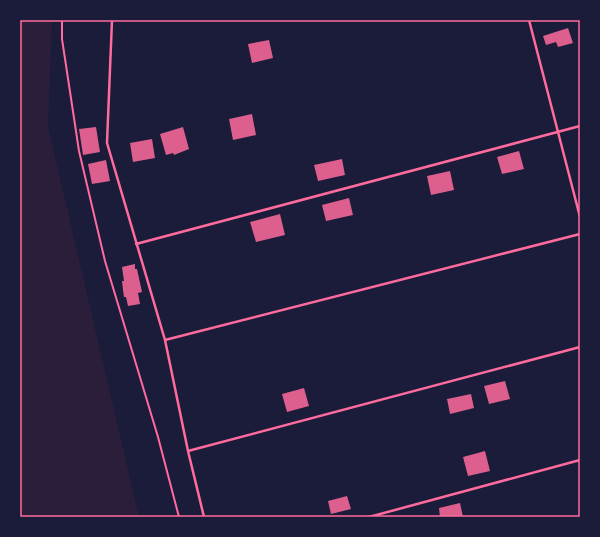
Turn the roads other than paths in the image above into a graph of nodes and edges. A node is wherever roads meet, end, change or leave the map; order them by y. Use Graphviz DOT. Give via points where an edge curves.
graph roads {
  1 [pos="112,20"];
  2 [pos="529,20"];
  3 [pos="580,126"];
  4 [pos="558,132"];
  5 [pos="580,217"];
  6 [pos="580,234"];
  7 [pos="136,244"];
  8 [pos="164,340"];
  9 [pos="580,347"];
  10 [pos="188,451"];
  11 [pos="580,460"];
  12 [pos="204,517"];
  13 [pos="368,517"];
  1 -- 7 [label="lane" via="107,143"];
  2 -- 4 [label="lane"];
  3 -- 4 [label="lane"];
  4 -- 5 [label="lane"];
  4 -- 7 [label="lane"];
  6 -- 8 [label="lane"];
  7 -- 8 [label="lane"];
  8 -- 10 [label="lane"];
  9 -- 10 [label="lane"];
  10 -- 12 [label="lane"];
  11 -- 13 [label="lane"];
}
